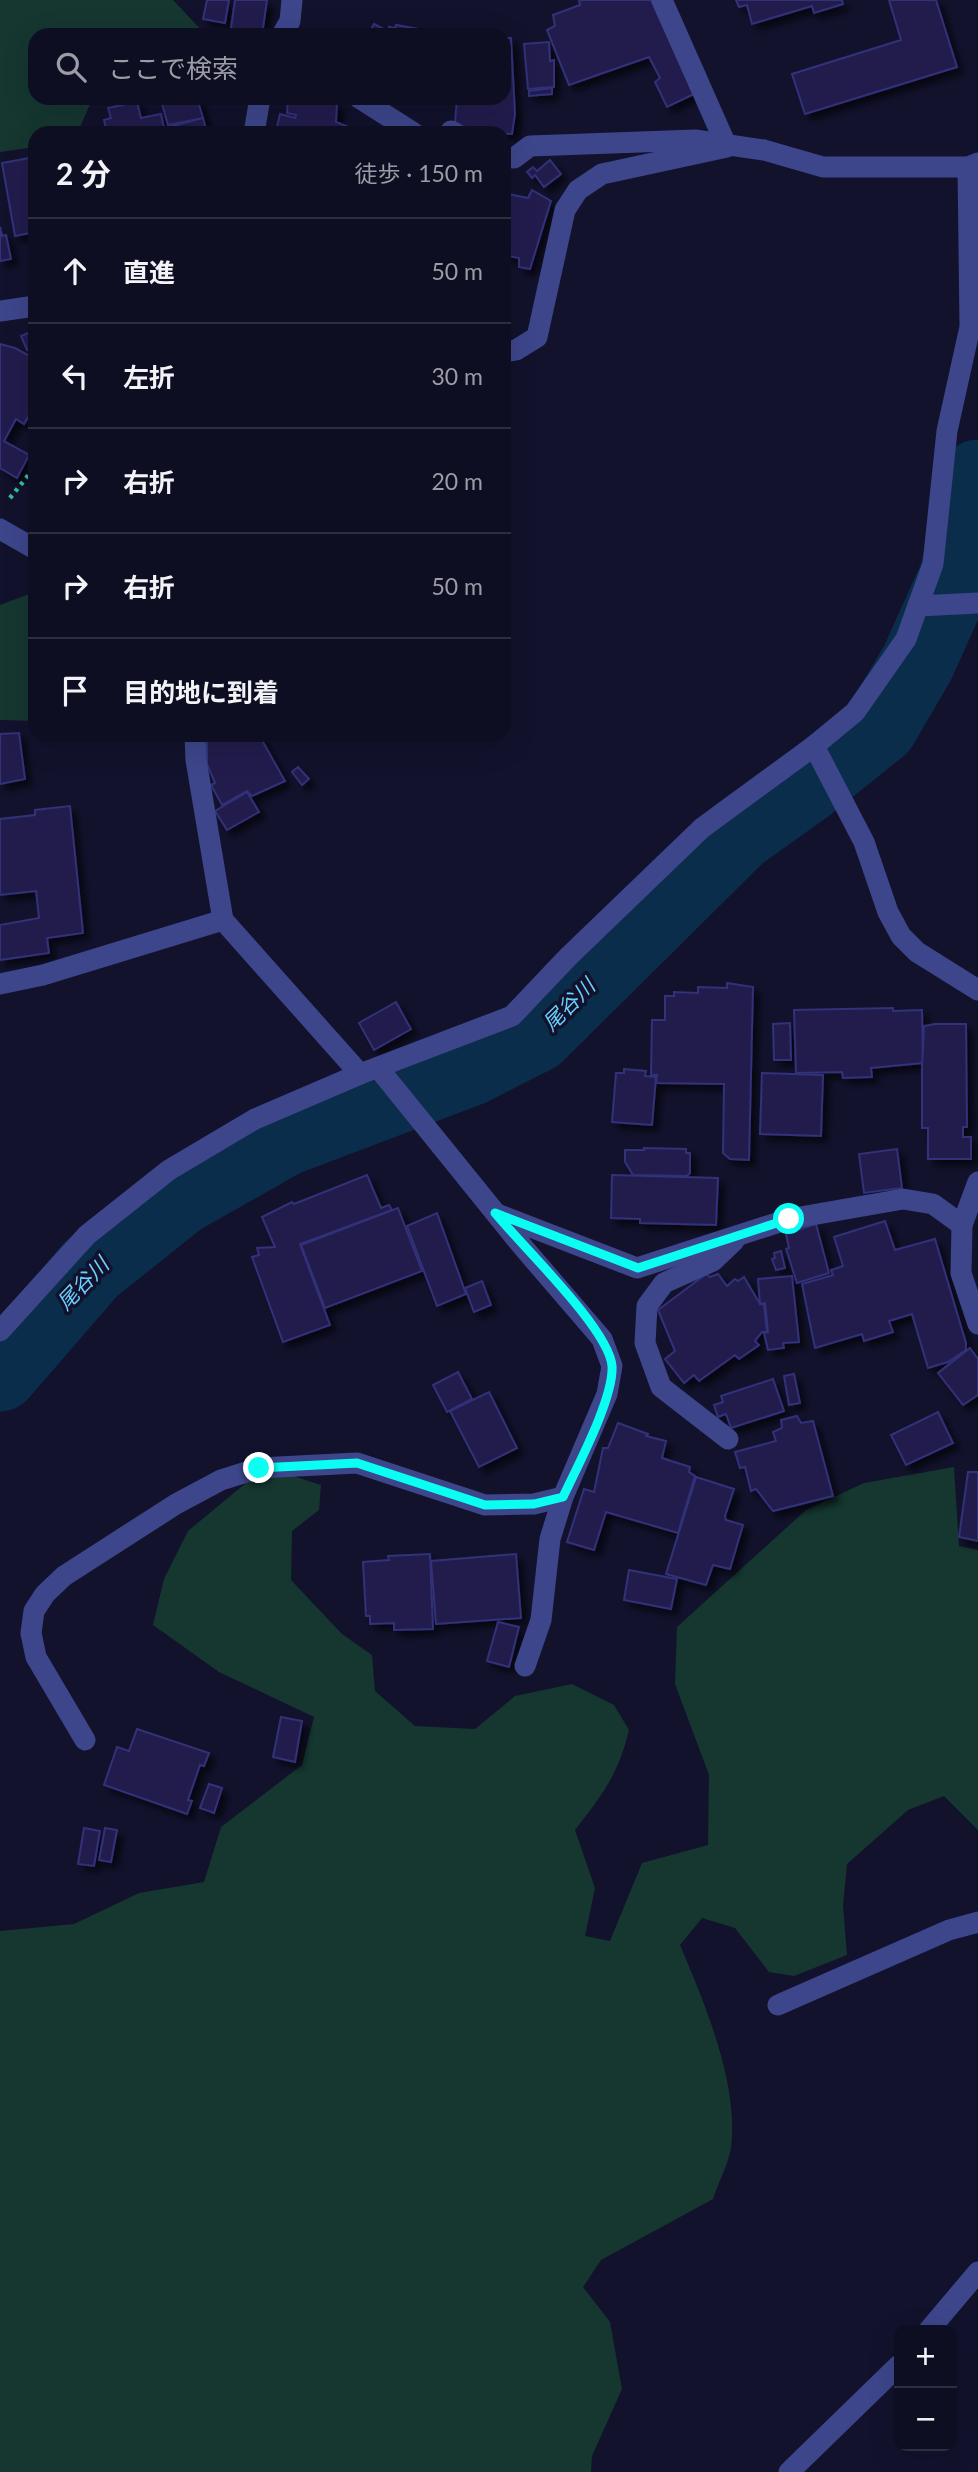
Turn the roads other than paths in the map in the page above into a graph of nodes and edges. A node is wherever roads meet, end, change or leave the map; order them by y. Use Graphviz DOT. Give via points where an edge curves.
graph roads {
  1 [pos="292,0"];
  2 [pos="662,0"];
  3 [pos="286,28"];
  4 [pos="259,105"];
  5 [pos="370,105"];
  6 [pos="255,126"];
  7 [pos="403,126"];
  8 [pos="511,145"];
  9 [pos="530,146"];
  10 [pos="727,147"];
  11 [pos="511,158"];
  12 [pos="973,165"];
  13 [pos="28,307"];
  14 [pos="0,312"];
  15 [pos="511,351"];
  16 [pos="0,529"];
  17 [pos="28,545"];
  18 [pos="978,603"];
  19 [pos="918,606"];
  20 [pos="195,742"];
  21 [pos="814,746"];
  22 [pos="223,920"];
  23 [pos="0,984"];
  24 [pos="978,990"];
  25 [pos="370,1072"];
  26 [pos="978,1182"];
  27 [pos="495,1213"];
  28 [pos="962,1225"];
  29 [pos="738,1237"];
  30 [pos="978,1324"];
  31 [pos="0,1331"];
  32 [pos="729,1439"];
  33 [pos="563,1497"];
  34 [pos="525,1666"];
  35 [pos="85,1740"];
  36 [pos="978,1922"];
  37 [pos="778,2005"];
  38 [pos="978,2272"];
  39 [pos="933,2325"];
  40 [pos="894,2370"];
  41 [pos="789,2472"];
  1 -- 3 [label="street"];
  2 -- 10 [label="street"];
  4 -- 6 [label="street"];
  5 -- 7 [label="street"];
  8 -- 9 [label="street"];
  9 -- 10 [label="street" via="695,141"];
  9 -- 11 [label="street"];
  10 -- 12 [label="street" via="764,150 823,167"];
  10 -- 15 [label="street" via="602,174 578,190 565,210 537,338"];
  12 -- 19 [label="street" via="970,327 947,431 933,564"];
  13 -- 14 [label="street"];
  16 -- 17 [label="street"];
  18 -- 19 [label="street"];
  19 -- 21 [label="street" via="906,639 855,712"];
  20 -- 22 [label="street"];
  21 -- 24 [label="street" via="864,842 901,936 917,952"];
  21 -- 25 [label="street" via="702,828 512,1016"];
  22 -- 23 [label="street"];
  22 -- 25 [label="street"];
  25 -- 27 [label="street"];
  25 -- 31 [label="street" via="255,1119 169,1170 87,1235"];
  26 -- 28 [label="street"];
  27 -- 29 [label="street" via="638,1268"];
  27 -- 33 [label="street" via="602,1339 612,1366 607,1394"];
  28 -- 29 [label="street" via="933,1203 903,1199 789,1219"];
  28 -- 30 [label="street" via="961,1273"];
  29 -- 32 [label="street" via="713,1261 664,1283 647,1306 645,1343 661,1387"];
  33 -- 34 [label="street" via="544,1576 541,1620"];
  33 -- 35 [label="street" via="534,1504 485,1505 357,1463 259,1468 220,1480 64,1576 34,1611 31,1633 36,1657"];
  36 -- 37 [label="street" via="948,1930"];
  38 -- 39 [label="street"];
  40 -- 41 [label="street"];
}
